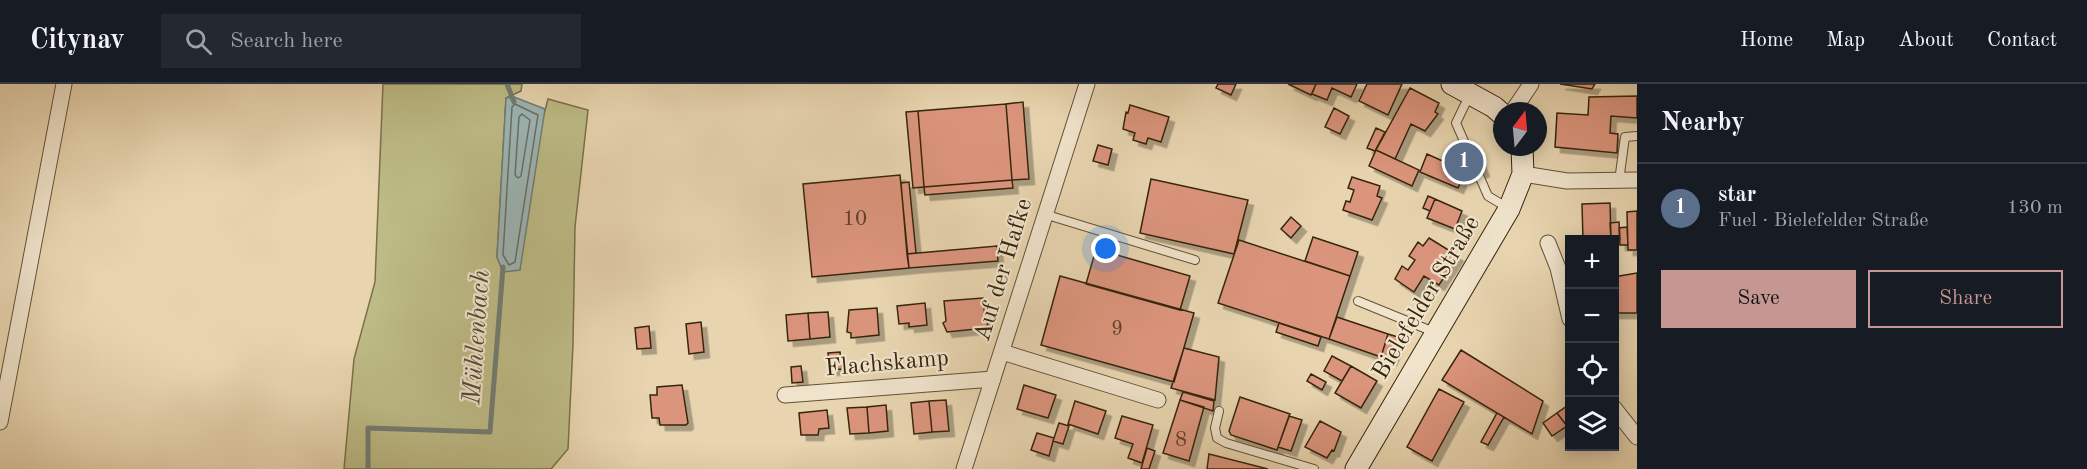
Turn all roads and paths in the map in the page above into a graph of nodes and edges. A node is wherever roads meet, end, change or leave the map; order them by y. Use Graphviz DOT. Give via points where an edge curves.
graph roads {
  1 [pos="64,84"];
  2 [pos="1087,84"];
  3 [pos="1531,84"];
  4 [pos="1462,89"];
  5 [pos="1519,102"];
  6 [pos="1493,108"];
  7 [pos="1637,136"];
  8 [pos="1522,156"];
  9 [pos="1523,174"];
  10 [pos="1637,180"];
  11 [pos="1619,181"];
  12 [pos="1509,209"];
  13 [pos="1044,214"];
  14 [pos="1548,243"];
  15 [pos="1195,261"];
  16 [pos="1565,300"];
  17 [pos="1358,301"];
  18 [pos="1436,333"];
  19 [pos="1002,352"];
  20 [pos="993,379"];
  21 [pos="785,395"];
  22 [pos="1158,400"];
  23 [pos="1219,411"];
  24 [pos="1619,414"];
  25 [pos="0,422"];
  26 [pos="1637,437"];
  27 [pos="964,469"];
  28 [pos="1314,469"];
  29 [pos="1356,469"];
  1 -- 25 [label="street"];
  2 -- 13 [label="street, Auf der Hafke"];
  3 -- 5 [label="street"];
  4 -- 6 [label="main road"];
  4 -- 12 [label="lane" via="1456,123 1488,196"];
  7 -- 11 [label="lane" via="1624,136"];
  8 -- 9 [label="main road, Bielefelder Straße"];
  9 -- 11 [label="street" via="1567,181"];
  9 -- 12 [label="main road, Bielefelder Straße"];
  10 -- 11 [label="street"];
  12 -- 18 [label="main road, Bielefelder Straße"];
  13 -- 15 [label="lane"];
  13 -- 19 [label="street, Auf der Hafke"];
  14 -- 16 [label="street"];
  17 -- 18 [label="lane"];
  18 -- 29 [label="main road, Bielefelder Straße"];
  19 -- 20 [label="street, Auf der Hafke"];
  19 -- 22 [label="street"];
  20 -- 21 [label="street, Flachskamp"];
  20 -- 27 [label="street, Auf der Hafke"];
  23 -- 28 [label="lane" via="1217,438"];
  24 -- 26 [label="street"];
}
